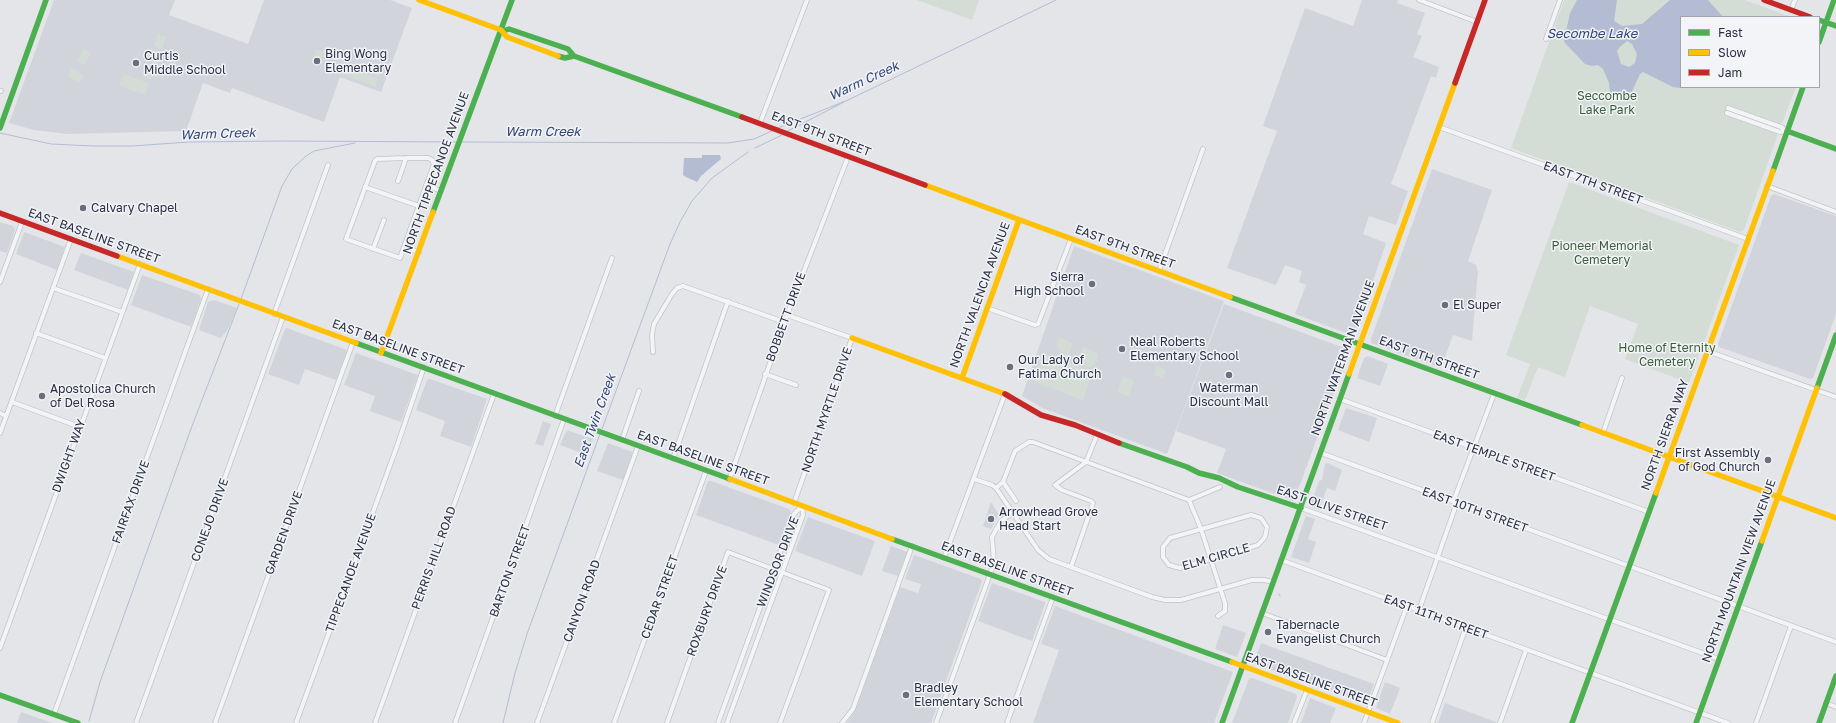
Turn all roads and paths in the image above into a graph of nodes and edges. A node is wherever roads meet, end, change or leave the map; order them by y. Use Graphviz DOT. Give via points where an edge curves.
graph roads {
  1 [pos="46,0"];
  2 [pos="419,0"];
  3 [pos="512,0"];
  4 [pos="807,0"];
  5 [pos="1419,0"];
  6 [pos="1485,0"];
  7 [pos="1560,0"];
  8 [pos="1764,0"];
  9 [pos="1795,0"];
  10 [pos="1834,0"];
  11 [pos="1791,10"];
  12 [pos="1807,16"];
  13 [pos="1820,20"];
  14 [pos="1477,22"];
  15 [pos="1826,23"];
  16 [pos="1836,26"];
  17 [pos="502,30"];
  18 [pos="1820,39"];
  19 [pos="1546,40"];
  20 [pos="574,56"];
  21 [pos="1803,88"];
  22 [pos="1727,111"];
  23 [pos="760,123"];
  24 [pos="0,127"];
  25 [pos="1439,127"];
  26 [pos="1787,131"];
  27 [pos="1203,149"];
  28 [pos="1836,149"];
  29 [pos="848,157"];
  30 [pos="406,158"];
  31 [pos="328,165"];
  32 [pos="398,181"];
  33 [pos="426,185"];
  34 [pos="1767,186"];
  35 [pos="365,187"];
  36 [pos="441,191"];
  37 [pos="419,206"];
  38 [pos="1836,212"];
  39 [pos="0,214"];
  40 [pos="384,220"];
  41 [pos="1019,220"];
  42 [pos="22,222"];
  43 [pos="71,239"];
  44 [pos="1071,239"];
  45 [pos="1748,239"];
  46 [pos="404,247"];
  47 [pos="373,249"];
  48 [pos="418,252"];
  49 [pos="612,258"];
  50 [pos="140,264"];
  51 [pos="1159,271"];
  52 [pos="0,282"];
  53 [pos="53,288"];
  54 [pos="208,289"];
  55 [pos="728,301"];
  56 [pos="987,308"];
  57 [pos="122,312"];
  58 [pos="274,314"];
  59 [pos="787,315"];
  60 [pos="283,317"];
  61 [pos="784,322"];
  62 [pos="36,333"];
  63 [pos="1836,335"];
  64 [pos="852,338"];
  65 [pos="353,342"];
  66 [pos="1360,344"];
  67 [pos="1707,351"];
  68 [pos="653,352"];
  69 [pos="381,353"];
  70 [pos="105,358"];
  71 [pos="424,367"];
  72 [pos="766,374"];
  73 [pos="962,378"];
  74 [pos="1622,378"];
  75 [pos="796,385"];
  76 [pos="1816,390"];
  77 [pos="639,391"];
  78 [pos="494,394"];
  79 [pos="1005,394"];
  80 [pos="1494,394"];
  81 [pos="1836,397"];
  82 [pos="1340,399"];
  83 [pos="12,402"];
  84 [pos="0,413"];
  85 [pos="6,416"];
  86 [pos="555,416"];
  87 [pos="564,420"];
  88 [pos="80,427"];
  89 [pos="0,433"];
  90 [pos="1603,433"];
  91 [pos="1097,435"];
  92 [pos="622,440"];
  93 [pos="638,446"];
  94 [pos="1473,448"];
  95 [pos="1321,453"];
  96 [pos="1668,458"];
  97 [pos="672,459"];
  98 [pos="1086,462"];
  99 [pos="706,471"];
  100 [pos="974,479"];
  101 [pos="730,480"];
  102 [pos="1003,482"];
  103 [pos="1220,487"];
  104 [pos="996,488"];
  105 [pos="1778,497"];
  106 [pos="1016,500"];
  107 [pos="1189,500"];
  108 [pos="1455,502"];
  109 [pos="794,503"];
  110 [pos="802,506"];
  111 [pos="1300,508"];
  112 [pos="1649,512"];
  113 [pos="1012,513"];
  114 [pos="1836,518"];
  115 [pos="1201,529"];
  116 [pos="912,546"];
  117 [pos="1438,557"];
  118 [pos="944,558"];
  119 [pos="1211,558"];
  120 [pos="1282,560"];
  121 [pos="1629,566"];
  122 [pos="1071,567"];
  123 [pos="774,570"];
  124 [pos="782,573"];
  125 [pos="990,574"];
  126 [pos="1273,582"];
  127 [pos="1220,588"];
  128 [pos="1053,597"];
  129 [pos="1407,606"];
  130 [pos="1738,606"];
  131 [pos="1419,610"];
  132 [pos="1262,613"];
  133 [pos="1220,615"];
  134 [pos="1610,619"];
  135 [pos="1791,626"];
  136 [pos="1466,627"];
  137 [pos="1836,642"];
  138 [pos="0,648"];
  139 [pos="1526,650"];
  140 [pos="1719,659"];
  141 [pos="1387,660"];
  142 [pos="739,664"];
  143 [pos="1243,666"];
  144 [pos="748,667"];
  145 [pos="1590,673"];
  146 [pos="1836,676"];
  147 [pos="1307,690"];
  148 [pos="0,695"];
  149 [pos="1826,703"];
  150 [pos="1836,707"];
  151 [pos="1368,712"];
  152 [pos="1699,712"];
  153 [pos="54,714"];
  154 [pos="78,723"];
  155 [pos="136,723"];
  156 [pos="216,723"];
  157 [pos="296,723"];
  158 [pos="375,723"];
  159 [pos="455,723"];
  160 [pos="537,723"];
  161 [pos="614,723"];
  162 [pos="667,723"];
  163 [pos="718,723"];
  164 [pos="727,723"];
  165 [pos="780,723"];
  166 [pos="842,723"];
  167 [pos="936,723"];
  168 [pos="1007,723"];
  169 [pos="1222,723"];
  170 [pos="1294,723"];
  171 [pos="1364,723"];
  172 [pos="1398,723"];
  173 [pos="1432,723"];
  174 [pos="1500,723"];
  175 [pos="1572,723"];
  176 [pos="1696,723"];
  177 [pos="1728,723"];
  178 [pos="1756,723"];
  179 [pos="1819,723"];
  1 -- 24 [label="street"];
  2 -- 17 [label="street, EAST 9TH STREET"];
  3 -- 17 [label="street, NORTH TIPPECANOE AVENUE"];
  4 -- 23 [label="street"];
  5 -- 14 [label="street"];
  6 -- 14 [label="street, NORTH WATERMAN AVENUE"];
  7 -- 19 [label="street"];
  8 -- 11 [label="street"];
  9 -- 11 [label="street"];
  10 -- 15 [label="street"];
  11 -- 12 [label="street"];
  13 -- 15 [label="street"];
  14 -- 25 [label="street, NORTH WATERMAN AVENUE"];
  15 -- 16 [label="street"];
  15 -- 18 [label="street"];
  17 -- 20 [label="street, EAST 9TH STREET" via="509,29 568,49"];
  17 -- 20 [label="street, EAST 9TH STREET" via="507,36 565,58"];
  17 -- 36 [label="street, NORTH TIPPECANOE AVENUE"];
  20 -- 23 [label="street, EAST 9TH STREET"];
  21 -- 26 [label="street, NORTH SIERRA WAY"];
  22 -- 26 [label="street"];
  23 -- 29 [label="street, EAST 9TH STREET"];
  25 -- 45 [label="street, EAST 7TH STREET"];
  25 -- 66 [label="street, NORTH WATERMAN AVENUE"];
  26 -- 28 [label="street"];
  26 -- 34 [label="street, NORTH SIERRA WAY"];
  27 -- 51 [label="street"];
  29 -- 41 [label="street, EAST 9TH STREET"];
  29 -- 59 [label="street, BOBBETT DRIVE"];
  30 -- 32 [label="street"];
  30 -- 33 [label="street" via="432,160 434,164"];
  30 -- 35 [label="street" via="377,158"];
  31 -- 58 [label="street"];
  33 -- 36 [label="street"];
  33 -- 37 [label="street"];
  34 -- 38 [label="street"];
  34 -- 45 [label="street, NORTH SIERRA WAY"];
  35 -- 37 [label="street"];
  35 -- 47 [label="street" via="346,239"];
  36 -- 48 [label="street, NORTH TIPPECANOE AVENUE"];
  37 -- 46 [label="street"];
  39 -- 42 [label="street, EAST BASELINE STREET"];
  40 -- 47 [label="street"];
  41 -- 44 [label="street, EAST 9TH STREET"];
  41 -- 56 [label="street, NORTH VALENCIA AVENUE"];
  42 -- 43 [label="street, EAST BASELINE STREET"];
  42 -- 52 [label="street"];
  43 -- 50 [label="street, EAST BASELINE STREET"];
  43 -- 53 [label="street"];
  44 -- 51 [label="street, EAST 9TH STREET"];
  44 -- 56 [label="street" via="1038,324"];
  45 -- 67 [label="street, NORTH SIERRA WAY"];
  46 -- 47 [label="street" via="400,258"];
  46 -- 48 [label="street"];
  48 -- 69 [label="street, NORTH TIPPECANOE AVENUE"];
  49 -- 86 [label="street"];
  50 -- 54 [label="street, EAST BASELINE STREET"];
  50 -- 57 [label="street, DWIGHT WAY"];
  51 -- 66 [label="street, EAST 9TH STREET"];
  53 -- 57 [label="street"];
  53 -- 62 [label="street"];
  54 -- 58 [label="street, EAST BASELINE STREET"];
  54 -- 153 [label="street, FAIRFAX DRIVE"];
  55 -- 61 [label="street"];
  55 -- 68 [label="street" via="683,286 677,288 654,324"];
  55 -- 97 [label="street"];
  56 -- 73 [label="street, NORTH VALENCIA AVENUE"];
  57 -- 70 [label="street, DWIGHT WAY"];
  58 -- 60 [label="street, EAST BASELINE STREET"];
  59 -- 61 [label="street, BOBBETT DRIVE"];
  59 -- 64 [label="street, NORTH MYRTLE DRIVE"];
  60 -- 65 [label="street, EAST BASELINE STREET"];
  60 -- 155 [label="street, CONEJO DRIVE"];
  61 -- 72 [label="street, BOBBETT DRIVE"];
  62 -- 70 [label="street"];
  62 -- 83 [label="street"];
  63 -- 76 [label="street, NORTH MOUNTAIN VIEW AVENUE"];
  64 -- 73 [label="street, EAST OLIVE STREET"];
  64 -- 109 [label="street, NORTH MYRTLE DRIVE"];
  65 -- 69 [label="street, EAST BASELINE STREET"];
  65 -- 156 [label="street, GARDEN DRIVE"];
  66 -- 80 [label="street, EAST 9TH STREET"];
  66 -- 82 [label="street, NORTH WATERMAN AVENUE"];
  67 -- 76 [label="street"];
  67 -- 96 [label="street, NORTH SIERRA WAY"];
  69 -- 71 [label="street, EAST BASELINE STREET"];
  70 -- 88 [label="street, DWIGHT WAY"];
  71 -- 78 [label="street, EAST BASELINE STREET"];
  71 -- 157 [label="street, TIPPECANOE AVENUE"];
  72 -- 75 [label="street"];
  72 -- 101 [label="street, BOBBETT DRIVE"];
  73 -- 79 [label="street, EAST OLIVE STREET"];
  74 -- 90 [label="street"];
  76 -- 81 [label="street"];
  76 -- 105 [label="street, NORTH MOUNTAIN VIEW AVENUE"];
  77 -- 92 [label="street"];
  78 -- 86 [label="street, EAST BASELINE STREET"];
  78 -- 158 [label="street, PERRIS HILL ROAD"];
  79 -- 91 [label="street, EAST OLIVE STREET" via="1016,397 1048,416"];
  79 -- 100 [label="street"];
  80 -- 90 [label="street, EAST 9TH STREET"];
  80 -- 94 [label="street"];
  82 -- 94 [label="street, EAST TEMPLE STREET"];
  82 -- 95 [label="street, NORTH WATERMAN AVENUE"];
  83 -- 85 [label="street"];
  83 -- 88 [label="street"];
  84 -- 85 [label="street"];
  85 -- 89 [label="street"];
  86 -- 87 [label="street, EAST BASELINE STREET"];
  87 -- 92 [label="street, EAST BASELINE STREET"];
  87 -- 159 [label="street, BARTON STREET"];
  88 -- 138 [label="street, DWIGHT WAY"];
  90 -- 96 [label="street, EAST 9TH STREET"];
  91 -- 98 [label="street"];
  91 -- 111 [label="street, EAST OLIVE STREET"];
  92 -- 93 [label="street, EAST BASELINE STREET"];
  93 -- 97 [label="street, EAST BASELINE STREET"];
  93 -- 160 [label="street, CANYON ROAD"];
  94 -- 108 [label="street"];
  94 -- 112 [label="street, EAST TEMPLE STREET"];
  95 -- 108 [label="street, EAST 10TH STREET"];
  95 -- 111 [label="street, NORTH WATERMAN AVENUE"];
  96 -- 105 [label="street, EAST 9TH STREET"];
  96 -- 112 [label="street, NORTH SIERRA WAY"];
  97 -- 99 [label="street, EAST BASELINE STREET"];
  98 -- 102 [label="street" via="1029,442 1012,455"];
  98 -- 107 [label="street"];
  98 -- 122 [label="street" via="1055,485 1092,503"];
  99 -- 101 [label="street, EAST BASELINE STREET"];
  99 -- 161 [label="street, CEDAR STREET"];
  100 -- 104 [label="street"];
  100 -- 118 [label="street"];
  101 -- 109 [label="street, EAST BASELINE STREET"];
  102 -- 104 [label="street"];
  102 -- 106 [label="street"];
  103 -- 107 [label="street"];
  104 -- 113 [label="street"];
  105 -- 114 [label="street, EAST 9TH STREET"];
  105 -- 130 [label="street, NORTH MOUNTAIN VIEW AVENUE"];
  107 -- 115 [label="street"];
  108 -- 117 [label="street"];
  108 -- 121 [label="street, EAST 10TH STREET"];
  109 -- 110 [label="street, EAST BASELINE STREET"];
  110 -- 116 [label="street, EAST BASELINE STREET"];
  110 -- 123 [label="street, WINDSOR DRIVE" via="794,514"];
  110 -- 124 [label="street, WINDSOR DRIVE" via="803,516"];
  111 -- 117 [label="street, EAST OLIVE STREET"];
  111 -- 120 [label="street, NORTH WATERMAN AVENUE"];
  112 -- 121 [label="street, NORTH SIERRA WAY"];
  113 -- 122 [label="street" via="1038,550 1049,559"];
  113 -- 125 [label="street" via="1001,520 992,537 994,558"];
  115 -- 119 [label="street"];
  115 -- 119 [label="street, ELM CIRCLE" via="1168,540 1163,547 1163,557 1169,565 1180,568"];
  115 -- 119 [label="street, ELM CIRCLE" via="1251,515 1261,518 1267,527 1265,537 1258,545"];
  116 -- 118 [label="street, EAST BASELINE STREET"];
  116 -- 166 [label="street" via="852,709"];
  117 -- 131 [label="street"];
  117 -- 134 [label="street, EAST OLIVE STREET"];
  118 -- 125 [label="street, EAST BASELINE STREET"];
  119 -- 127 [label="street"];
  120 -- 126 [label="street, NORTH WATERMAN AVENUE"];
  120 -- 129 [label="street, EAST 11TH STREET"];
  121 -- 130 [label="street, EAST 10TH STREET"];
  121 -- 134 [label="street, NORTH SIERRA WAY"];
  122 -- 127 [label="street" via="1165,600 1181,600"];
  123 -- 124 [label="street, ROXBURY DRIVE"];
  123 -- 142 [label="street, WINDSOR DRIVE"];
  123 -- 162 [label="street, ROXBURY DRIVE" via="728,552"];
  124 -- 144 [label="street, WINDSOR DRIVE"];
  124 -- 165 [label="street, ROXBURY DRIVE" via="829,590"];
  125 -- 128 [label="street, EAST BASELINE STREET"];
  125 -- 167 [label="street"];
  126 -- 127 [label="street" via="1258,579"];
  126 -- 132 [label="street, NORTH WATERMAN AVENUE"];
  127 -- 133 [label="street" via="1226,607"];
  128 -- 143 [label="street, EAST BASELINE STREET"];
  128 -- 168 [label="street"];
  129 -- 131 [label="street, EAST 11TH STREET"];
  129 -- 141 [label="street"];
  130 -- 135 [label="street, EAST 10TH STREET"];
  130 -- 140 [label="street, NORTH MOUNTAIN VIEW AVENUE"];
  131 -- 136 [label="street, EAST 11TH STREET"];
  132 -- 141 [label="street"];
  132 -- 143 [label="street, NORTH WATERMAN AVENUE"];
  134 -- 140 [label="street, EAST OLIVE STREET"];
  134 -- 145 [label="street, NORTH SIERRA WAY"];
  135 -- 137 [label="street, EAST 10TH STREET"];
  135 -- 178 [label="street"];
  136 -- 139 [label="street, EAST 11TH STREET"];
  136 -- 173 [label="street"];
  139 -- 145 [label="street, EAST 11TH STREET"];
  139 -- 174 [label="street"];
  140 -- 152 [label="street, NORTH MOUNTAIN VIEW AVENUE"];
  141 -- 151 [label="street"];
  142 -- 144 [label="street"];
  142 -- 163 [label="street, WINDSOR DRIVE"];
  143 -- 147 [label="street, EAST BASELINE STREET"];
  143 -- 169 [label="street, NORTH WATERMAN AVENUE"];
  144 -- 164 [label="street, WINDSOR DRIVE"];
  145 -- 152 [label="street, EAST 11TH STREET"];
  145 -- 175 [label="street, NORTH SIERRA WAY"];
  146 -- 149 [label="street"];
  147 -- 151 [label="street, EAST BASELINE STREET"];
  147 -- 170 [label="street"];
  148 -- 153 [label="street"];
  149 -- 150 [label="street"];
  149 -- 179 [label="street"];
  151 -- 171 [label="street"];
  151 -- 172 [label="street, EAST BASELINE STREET"];
  152 -- 176 [label="street, NORTH MOUNTAIN VIEW AVENUE"];
  152 -- 177 [label="street, EAST 11TH STREET"];
  153 -- 154 [label="street"];
}
